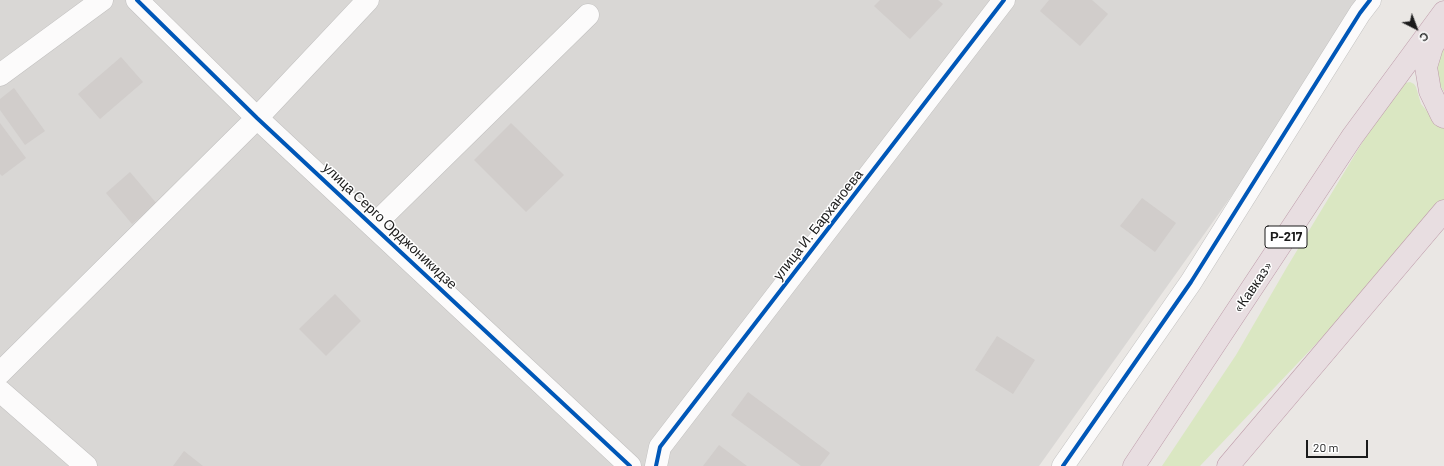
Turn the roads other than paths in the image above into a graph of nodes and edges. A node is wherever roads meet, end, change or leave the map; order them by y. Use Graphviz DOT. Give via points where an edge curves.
graph roads {
  1 [pos="102,0"];
  2 [pos="137,0"];
  3 [pos="368,0"];
  4 [pos="1004,0"];
  5 [pos="1370,0"];
  6 [pos="1444,12"];
  7 [pos="588,15"];
  8 [pos="1444,25"];
  9 [pos="0,75"];
  10 [pos="1444,117"];
  11 [pos="257,118"];
  12 [pos="1444,211"];
  13 [pos="373,226"];
  14 [pos="0,373"];
  15 [pos="0,392"];
  16 [pos="86,466"];
  17 [pos="630,466"];
  18 [pos="656,466"];
  19 [pos="1063,466"];
  20 [pos="1134,466"];
  21 [pos="1228,466"];
  1 -- 9 [label="street"];
  2 -- 11 [label="street, улица Серго Орджоникидзе"];
  3 -- 11 [label="street"];
  4 -- 18 [label="street, улица И. Барханоева" via="660,448"];
  5 -- 19 [label="street" via="1191,282"];
  6 -- 20 [label="highway, «Кавказ» / Р-217" via="1352,138"];
  7 -- 13 [label="street"];
  8 -- 10 [label="highway" via="1432,47 1426,67 1430,91"];
  11 -- 13 [label="street, улица Серго Орджоникидзе"];
  11 -- 14 [label="street"];
  12 -- 21 [label="highway"];
  13 -- 17 [label="street, улица Серго Орджоникидзе"];
  15 -- 16 [label="street"];
}
